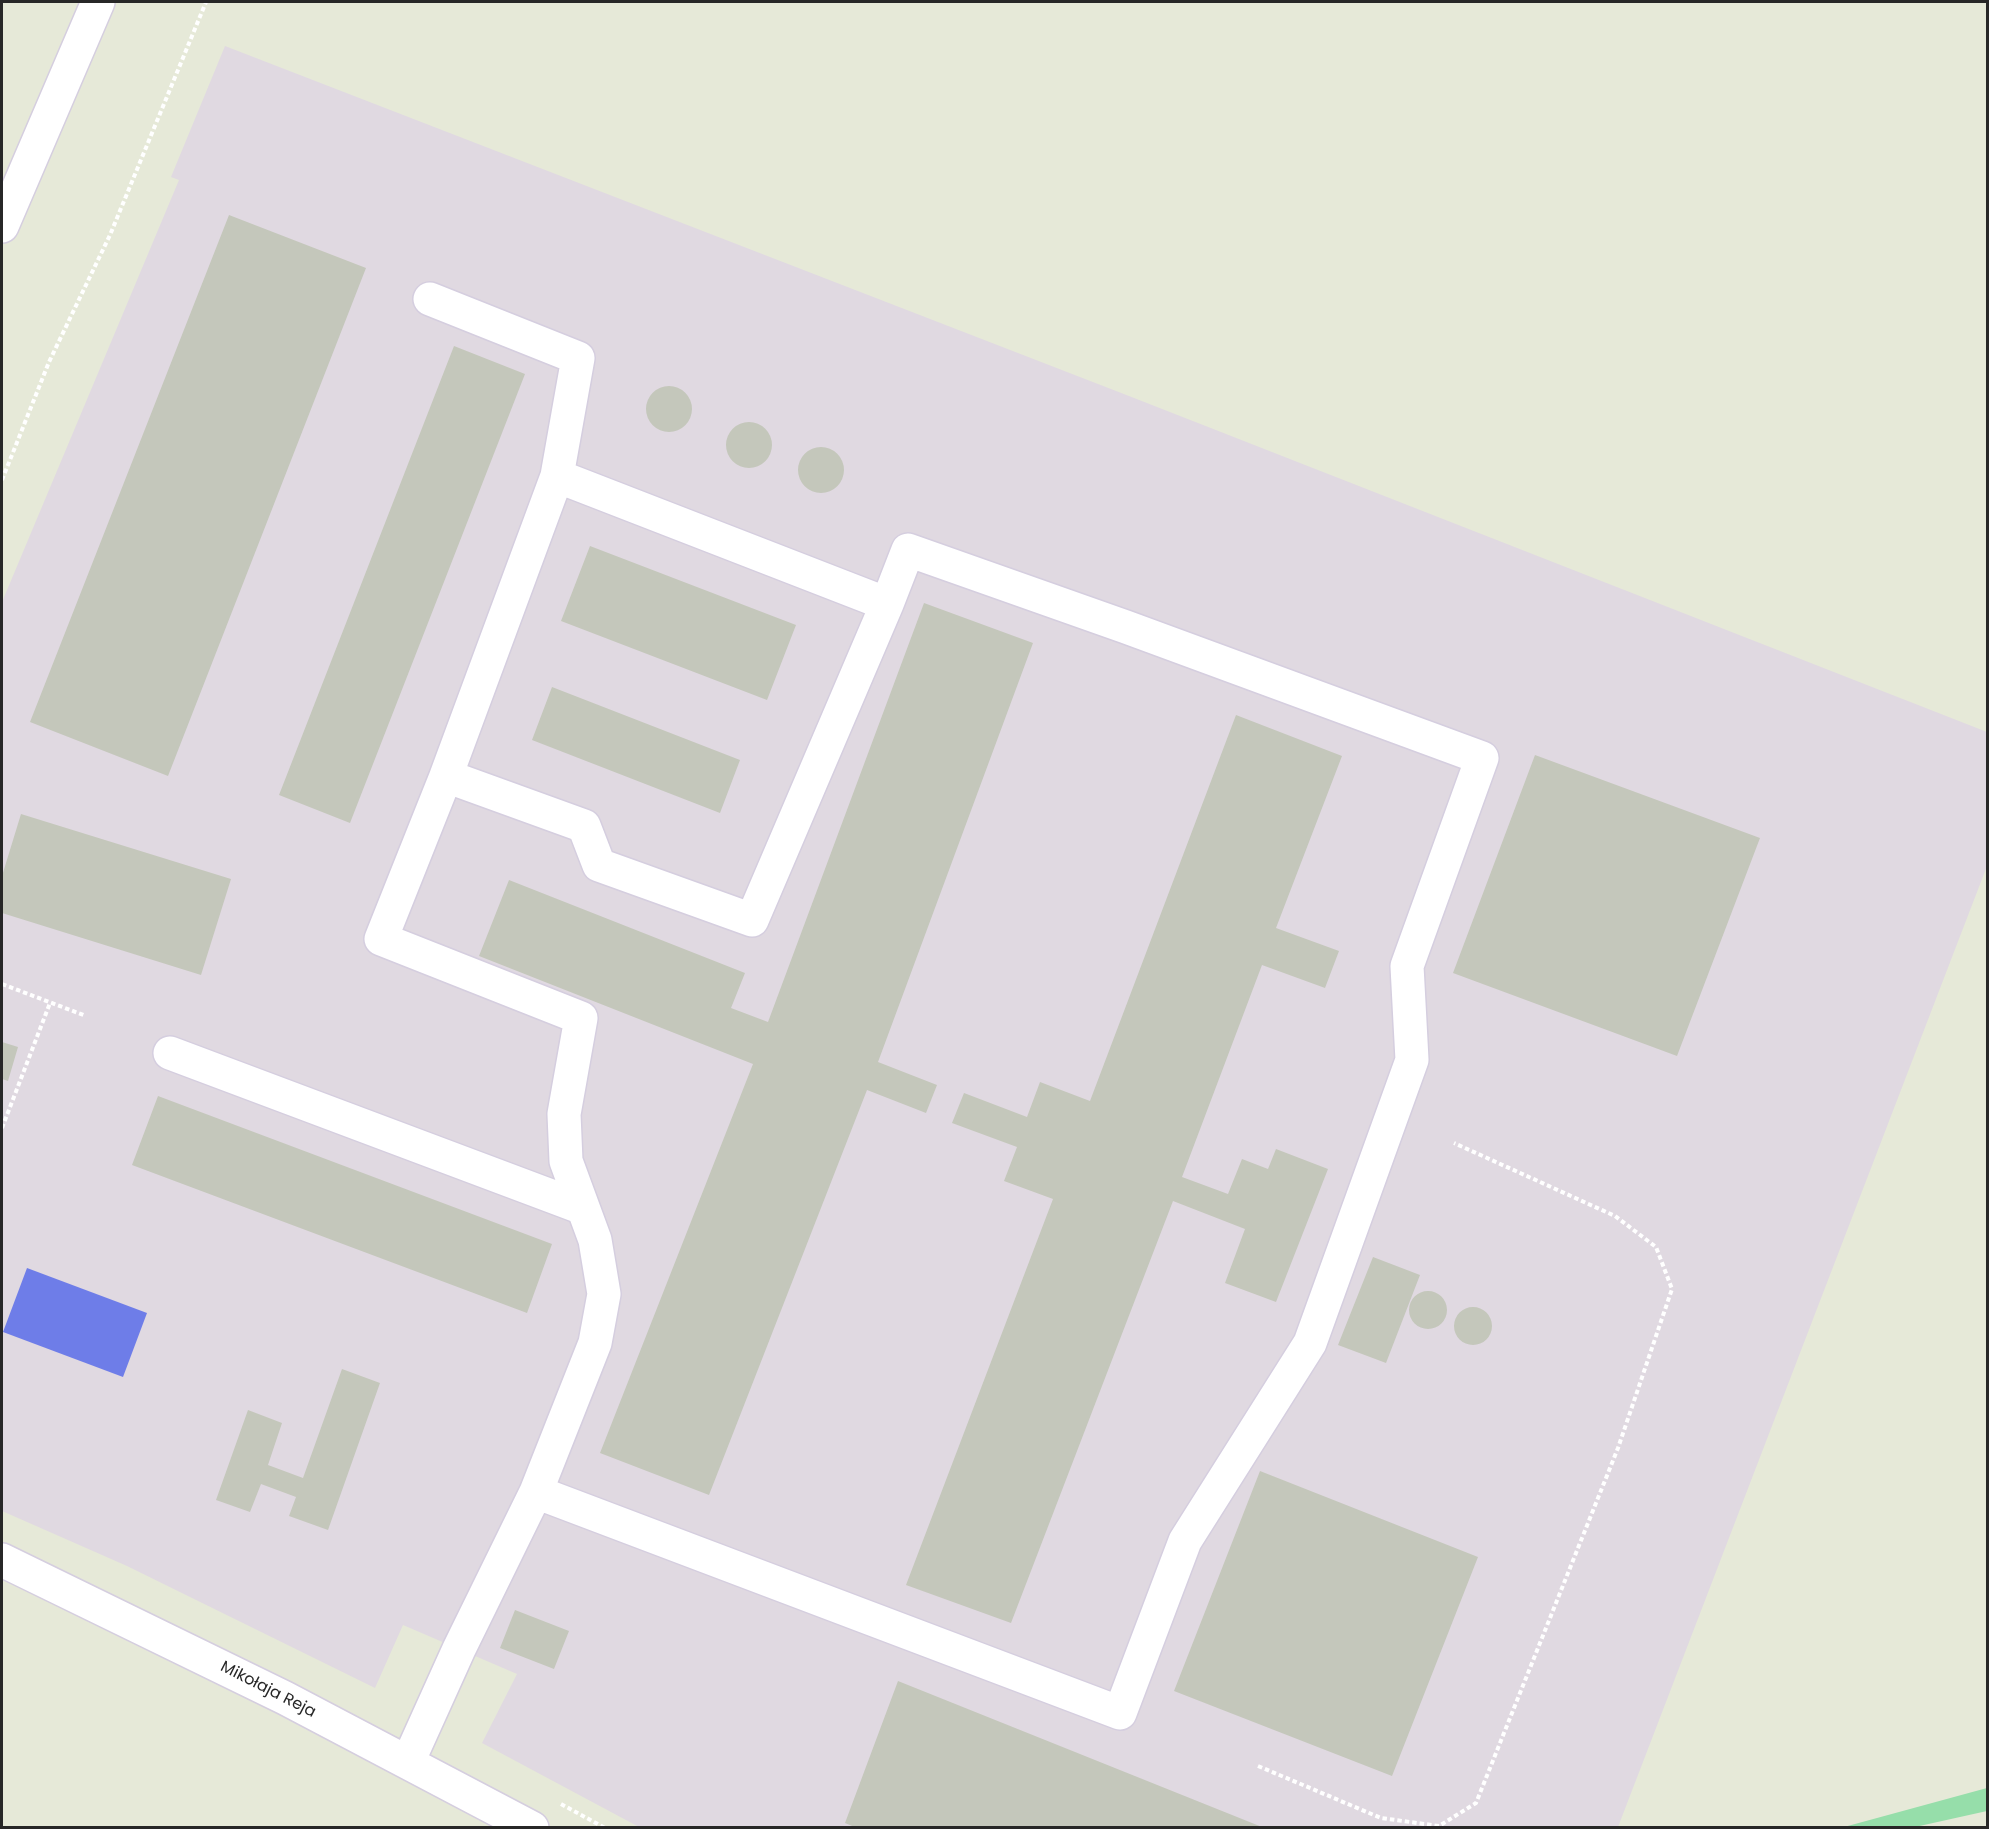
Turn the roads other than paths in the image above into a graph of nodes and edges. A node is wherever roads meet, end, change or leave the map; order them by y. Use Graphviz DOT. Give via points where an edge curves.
graph roads {
  1 [pos="98,2"];
  2 [pos="2,226"];
  3 [pos="430,299"];
  4 [pos="557,476"];
  5 [pos="887,604"];
  6 [pos="446,776"];
  7 [pos="170,1053"];
  8 [pos="583,1208"];
  9 [pos="536,1492"];
  10 [pos="2,1560"];
  11 [pos="408,1762"];
  12 [pos="532,1827"];
  1 -- 2 [label="street"];
  3 -- 4 [label="street" via="578,358"];
  4 -- 5 [label="street"];
  4 -- 6 [label="street"];
  5 -- 6 [label="street" via="753,920 599,865 584,826"];
  5 -- 9 [label="street" via="908,550 1482,758 1407,966 1412,1060 1310,1344 1185,1541 1120,1713"];
  6 -- 8 [label="street" via="381,939 581,1018 564,1114 566,1161"];
  7 -- 8 [label="street"];
  8 -- 9 [label="street" via="595,1240 604,1294 595,1343"];
  9 -- 11 [label="street"];
  10 -- 11 [label="street, Mikołaja Reja"];
  11 -- 12 [label="street, Mikołaja Reja"];
}
